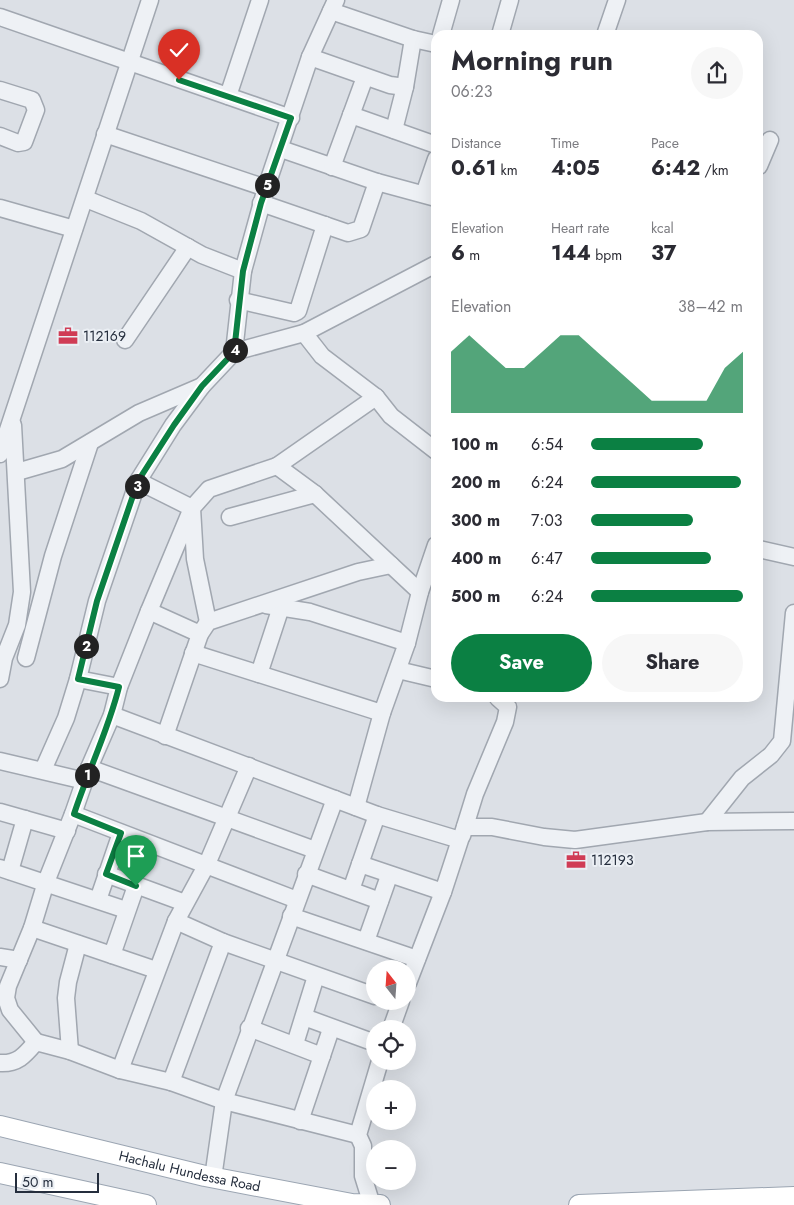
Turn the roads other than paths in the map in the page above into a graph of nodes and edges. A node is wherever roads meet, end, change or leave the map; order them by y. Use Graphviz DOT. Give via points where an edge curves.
graph roads {
  1 [pos="150,0"];
  2 [pos="260,0"];
  3 [pos="451,0"];
  4 [pos="510,0"];
  5 [pos="617,0"];
  6 [pos="333,6"];
  7 [pos="0,17"];
  8 [pos="442,30"];
  9 [pos="501,30"];
  10 [pos="607,30"];
  11 [pos="413,38"];
  12 [pos="431,43"];
  13 [pos="310,57"];
  14 [pos="130,63"];
  15 [pos="365,77"];
  16 [pos="405,87"];
  17 [pos="0,90"];
  18 [pos="228,96"];
  19 [pos="351,115"];
  20 [pos="291,118"];
  21 [pos="394,130"];
  22 [pos="105,134"];
  23 [pos="0,136"];
  24 [pos="770,140"];
  25 [pos="431,143"];
  26 [pos="281,150"];
  27 [pos="763,157"];
  28 [pos="332,167"];
  29 [pos="377,182"];
  30 [pos="264,196"];
  31 [pos="430,196"];
  32 [pos="86,200"];
  33 [pos="0,208"];
  34 [pos="325,225"];
  35 [pos="74,229"];
  36 [pos="188,248"];
  37 [pos="431,267"];
  38 [pos="243,271"];
  39 [pos="238,300"];
  40 [pos="304,333"];
  41 [pos="125,340"];
  42 [pos="234,352"];
  43 [pos="202,386"];
  44 [pos="376,397"];
  45 [pos="12,418"];
  46 [pos="90,443"];
  47 [pos="431,447"];
  48 [pos="0,454"];
  49 [pos="277,466"];
  50 [pos="17,472"];
  51 [pos="138,481"];
  52 [pos="315,494"];
  53 [pos="192,508"];
  54 [pos="230,517"];
  55 [pos="763,550"];
  56 [pos="794,557"];
  57 [pos="390,564"];
  58 [pos="431,574"];
  59 [pos="420,592"];
  60 [pos="259,605"];
  61 [pos="281,607"];
  62 [pos="150,611"];
  63 [pos="794,614"];
  64 [pos="204,628"];
  65 [pos="407,643"];
  66 [pos="193,652"];
  67 [pos="2,657"];
  68 [pos="26,658"];
  69 [pos="398,670"];
  70 [pos="259,674"];
  71 [pos="431,678"];
  72 [pos="0,679"];
  73 [pos="78,679"];
  74 [pos="119,687"];
  75 [pos="502,702"];
  76 [pos="382,713"];
  77 [pos="112,715"];
  78 [pos="165,736"];
  79 [pos="0,761"];
  80 [pos="249,766"];
  81 [pos="43,770"];
  82 [pos="87,774"];
  83 [pos="334,799"];
  84 [pos="356,807"];
  85 [pos="0,812"];
  86 [pos="74,814"];
  87 [pos="377,815"];
  88 [pos="226,818"];
  89 [pos="25,819"];
  90 [pos="794,821"];
  91 [pos="707,822"];
  92 [pos="67,831"];
  93 [pos="121,833"];
  94 [pos="462,834"];
  95 [pos="315,850"];
  96 [pos="206,864"];
  97 [pos="360,864"];
  98 [pos="5,870"];
  99 [pos="106,874"];
  100 [pos="306,874"];
  101 [pos="389,876"];
  102 [pos="46,882"];
  103 [pos="136,886"];
  104 [pos="351,890"];
  105 [pos="443,892"];
  106 [pos="98,900"];
  107 [pos="296,900"];
  108 [pos="380,901"];
  109 [pos="185,903"];
  110 [pos="126,910"];
  111 [pos="291,916"];
  112 [pos="176,921"];
  113 [pos="32,928"];
  114 [pos="366,940"];
  115 [pos="223,942"];
  116 [pos="78,944"];
  117 [pos="112,955"];
  118 [pos="0,957"];
  119 [pos="417,959"];
  120 [pos="19,960"];
  121 [pos="275,960"];
  122 [pos="156,970"];
  123 [pos="316,976"];
  124 [pos="366,993"];
  125 [pos="5,1009"];
  126 [pos="304,1017"];
  127 [pos="249,1028"];
  128 [pos="331,1029"];
  129 [pos="366,1040"];
  130 [pos="36,1042"];
  131 [pos="295,1044"];
  132 [pos="70,1052"];
  133 [pos="322,1056"];
  134 [pos="0,1063"];
  135 [pos="120,1070"];
  136 [pos="377,1070"];
  137 [pos="171,1082"];
  138 [pos="224,1101"];
  139 [pos="300,1121"];
  140 [pos="0,1126"];
  141 [pos="358,1135"];
  142 [pos="0,1173"];
  143 [pos="213,1178"];
  144 [pos="794,1197"];
  145 [pos="372,1204"];
  146 [pos="620,1204"];
  147 [pos="142,1205"];
  148 [pos="380,1205"];
  149 [pos="579,1205"];
  1 -- 14 [label="street"];
  2 -- 18 [label="street"];
  3 -- 8 [label="street"];
  4 -- 9 [label="street"];
  5 -- 10 [label="street"];
  6 -- 11 [label="street"];
  6 -- 13 [label="street"];
  7 -- 14 [label="street"];
  11 -- 12 [label="street"];
  11 -- 16 [label="street"];
  13 -- 15 [label="street"];
  13 -- 20 [label="street"];
  14 -- 18 [label="street"];
  14 -- 22 [label="street"];
  15 -- 16 [label="street"];
  15 -- 19 [label="street"];
  16 -- 21 [label="street"];
  17 -- 23 [label="street" via="32,100 36,110 24,142"];
  18 -- 20 [label="street"];
  19 -- 21 [label="street"];
  19 -- 28 [label="street"];
  20 -- 26 [label="street"];
  21 -- 25 [label="street"];
  22 -- 30 [label="street"];
  22 -- 32 [label="street"];
  24 -- 27 [label="street"];
  26 -- 28 [label="street"];
  26 -- 30 [label="street"];
  28 -- 29 [label="street"];
  29 -- 31 [label="street"];
  29 -- 34 [label="street" via="361,229 348,233"];
  30 -- 34 [label="street"];
  30 -- 38 [label="street"];
  32 -- 35 [label="street"];
  32 -- 36 [label="street" via="141,221"];
  33 -- 35 [label="street"];
  34 -- 39 [label="street" via="298,311 294,313"];
  35 -- 45 [label="street"];
  36 -- 38 [label="street"];
  36 -- 41 [label="street"];
  37 -- 40 [label="street"];
  38 -- 39 [label="street"];
  39 -- 42 [label="street"];
  40 -- 42 [label="street"];
  40 -- 44 [label="street" via="322,356"];
  42 -- 43 [label="street"];
  43 -- 46 [label="street" via="139,413"];
  43 -- 51 [label="street"];
  44 -- 47 [label="street" via="391,416"];
  44 -- 49 [label="street"];
  45 -- 48 [label="street"];
  45 -- 50 [label="street"];
  46 -- 50 [label="street" via="62,459"];
  46 -- 68 [label="street" via="52,556"];
  49 -- 52 [label="street"];
  49 -- 53 [label="street" via="209,489"];
  50 -- 67 [label="street" via="22,592 16,625"];
  51 -- 53 [label="street"];
  51 -- 73 [label="street" via="97,601"];
  52 -- 54 [label="street"];
  52 -- 57 [label="street"];
  53 -- 62 [label="street"];
  53 -- 64 [label="street"];
  55 -- 56 [label="street"];
  57 -- 59 [label="street"];
  57 -- 60 [label="street"];
  58 -- 59 [label="street"];
  59 -- 65 [label="street"];
  60 -- 61 [label="street"];
  60 -- 64 [label="street"];
  61 -- 65 [label="street" via="310,612"];
  61 -- 70 [label="street"];
  62 -- 64 [label="street"];
  62 -- 74 [label="street"];
  63 -- 91 [label="street" via="782,741 771,755 742,778"];
  64 -- 66 [label="street"];
  65 -- 69 [label="street"];
  66 -- 70 [label="street"];
  66 -- 78 [label="street"];
  67 -- 72 [label="street"];
  69 -- 71 [label="street"];
  69 -- 76 [label="street"];
  70 -- 76 [label="street"];
  73 -- 74 [label="street"];
  73 -- 81 [label="street" via="66,718"];
  74 -- 77 [label="street"];
  75 -- 94 [label="street" via="508,707 505,722"];
  76 -- 84 [label="street"];
  77 -- 78 [label="street"];
  77 -- 82 [label="street"];
  78 -- 80 [label="street"];
  79 -- 81 [label="street"];
  80 -- 83 [label="street"];
  80 -- 88 [label="street"];
  81 -- 82 [label="street"];
  82 -- 86 [label="street"];
  82 -- 88 [label="street"];
  83 -- 84 [label="street"];
  83 -- 95 [label="street"];
  84 -- 87 [label="street"];
  85 -- 89 [label="street"];
  86 -- 92 [label="street"];
  86 -- 93 [label="street"];
  87 -- 94 [label="street"];
  87 -- 97 [label="street"];
  88 -- 95 [label="street"];
  88 -- 96 [label="street"];
  89 -- 92 [label="street"];
  89 -- 98 [label="street"];
  90 -- 91 [label="street"];
  91 -- 94 [label="street" via="575,840 492,827"];
  92 -- 102 [label="street"];
  93 -- 96 [label="street"];
  93 -- 99 [label="street"];
  94 -- 105 [label="street"];
  95 -- 100 [label="street"];
  96 -- 107 [label="street"];
  96 -- 109 [label="street"];
  97 -- 101 [label="street"];
  97 -- 104 [label="street"];
  98 -- 102 [label="street"];
  99 -- 103 [label="street"];
  99 -- 106 [label="street"];
  100 -- 104 [label="street"];
  100 -- 107 [label="street"];
  101 -- 105 [label="street"];
  101 -- 108 [label="street"];
  102 -- 106 [label="street"];
  102 -- 113 [label="street"];
  103 -- 109 [label="street"];
  103 -- 110 [label="street"];
  104 -- 108 [label="street"];
  105 -- 119 [label="street"];
  106 -- 110 [label="street"];
  107 -- 111 [label="street"];
  108 -- 114 [label="street"];
  109 -- 112 [label="street"];
  110 -- 117 [label="street"];
  111 -- 114 [label="street"];
  111 -- 121 [label="street"];
  112 -- 115 [label="street"];
  112 -- 122 [label="street"];
  113 -- 116 [label="street"];
  113 -- 120 [label="street"];
  114 -- 119 [label="street"];
  115 -- 121 [label="street"];
  115 -- 137 [label="street"];
  116 -- 117 [label="street"];
  116 -- 132 [label="street" via="66,998"];
  117 -- 122 [label="street"];
  118 -- 120 [label="street"];
  120 -- 125 [label="street" via="7,992"];
  121 -- 123 [label="street"];
  121 -- 127 [label="street"];
  122 -- 135 [label="street"];
  123 -- 124 [label="street"];
  123 -- 126 [label="street"];
  125 -- 130 [label="street"];
  126 -- 128 [label="street"];
  126 -- 131 [label="street"];
  127 -- 131 [label="street"];
  127 -- 138 [label="street"];
  128 -- 129 [label="street"];
  128 -- 133 [label="street"];
  130 -- 132 [label="street"];
  130 -- 134 [label="street" via="12,1064"];
  131 -- 133 [label="street"];
  132 -- 135 [label="street"];
  133 -- 139 [label="street"];
  135 -- 137 [label="street"];
  136 -- 141 [label="street"];
  137 -- 138 [label="street"];
  138 -- 139 [label="street"];
  138 -- 143 [label="street"];
  139 -- 141 [label="street"];
  140 -- 143 [label="main road, Hachalu Hundessa Road"];
  141 -- 145 [label="street" via="363,1146 363,1176"];
  142 -- 147 [label="main road"];
  143 -- 145 [label="main road, Hachalu Hundessa Road" via="352,1204"];
  144 -- 146 [label="main road"];
  145 -- 148 [label="main road, Hachalu Hundessa Road"];
  146 -- 149 [label="main road"];
}
